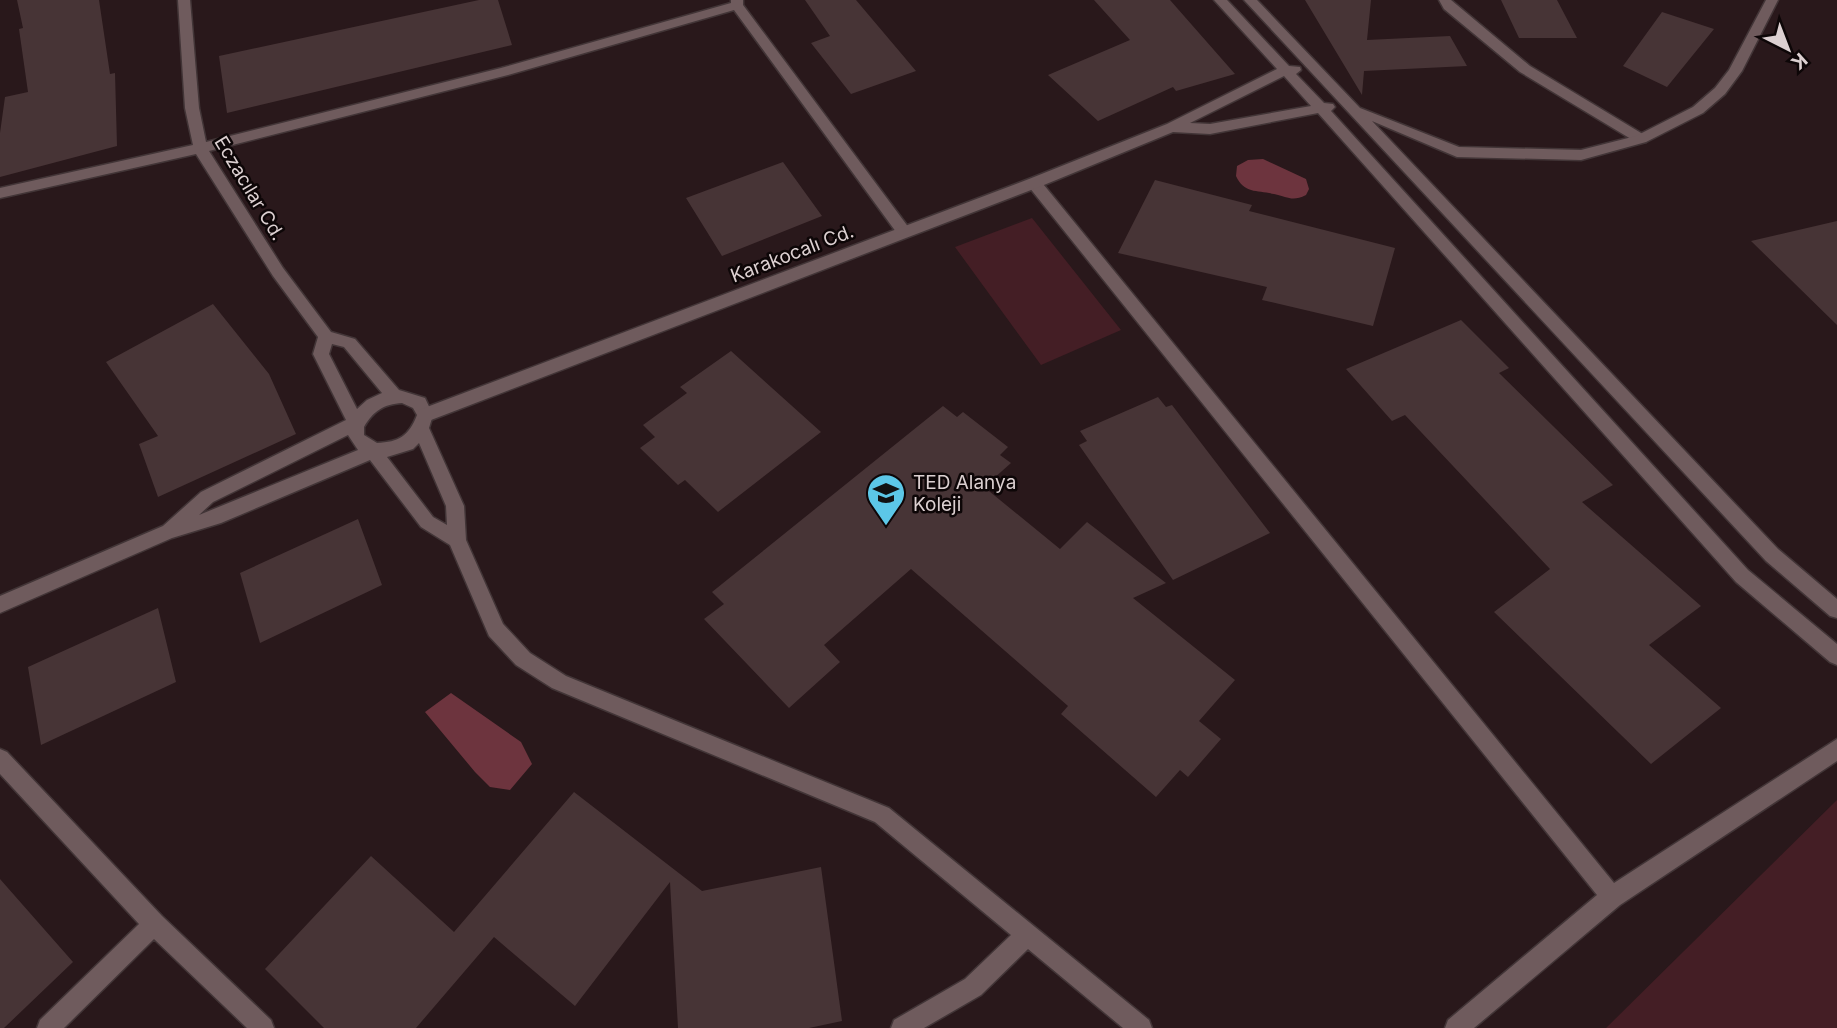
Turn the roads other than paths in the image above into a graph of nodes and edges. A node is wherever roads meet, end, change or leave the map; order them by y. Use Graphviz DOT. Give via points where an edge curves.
graph roads {
  1 [pos="184,0"];
  2 [pos="1220,0"];
  3 [pos="1250,0"];
  4 [pos="1445,0"];
  5 [pos="1772,0"];
  6 [pos="737,2"];
  7 [pos="1285,70"];
  8 [pos="1318,70"];
  9 [pos="1320,107"];
  10 [pos="1355,110"];
  11 [pos="1172,127"];
  12 [pos="1640,139"];
  13 [pos="200,148"];
  14 [pos="1034,183"];
  15 [pos="0,193"];
  16 [pos="904,233"];
  17 [pos="326,336"];
  18 [pos="395,396"];
  19 [pos="423,422"];
  20 [pos="356,423"];
  21 [pos="373,451"];
  22 [pos="169,531"];
  23 [pos="457,540"];
  24 [pos="0,605"];
  25 [pos="1837,610"];
  26 [pos="1837,656"];
  27 [pos="1837,749"];
  28 [pos="0,759"];
  29 [pos="1612,897"];
  30 [pos="154,924"];
  31 [pos="1028,934"];
  32 [pos="48,1028"];
  33 [pos="262,1028"];
  34 [pos="902,1028"];
  35 [pos="1140,1028"];
  36 [pos="1456,1028"];
  1 -- 13 [label="street, Eczacılar Cd." via="192,108"];
  2 -- 7 [label="street"];
  3 -- 8 [label="street"];
  4 -- 12 [label="street" via="1525,69"];
  5 -- 12 [label="street" via="1720,91 1698,110"];
  6 -- 13 [label="street" via="503,72"];
  6 -- 16 [label="street"];
  7 -- 8 [label="street, Karakocalı Cd."];
  7 -- 9 [label="street"];
  7 -- 11 [label="street, Karakocalı Cd."];
  8 -- 10 [label="street"];
  9 -- 10 [label="street, Karakocalı Cd."];
  9 -- 11 [label="street, Karakocalı Cd." via="1210,129"];
  9 -- 26 [label="street" via="1742,576"];
  10 -- 12 [label="street" via="1457,152 1581,155"];
  10 -- 25 [label="street" via="1772,555"];
  11 -- 14 [label="street, Karakocalı Cd."];
  13 -- 15 [label="street"];
  13 -- 17 [label="street, Eczacılar Cd." via="278,272"];
  14 -- 16 [label="street, Karakocalı Cd."];
  14 -- 29 [label="street"];
  16 -- 19 [label="street, Karakocalı Cd."];
  17 -- 18 [label="street" via="349,343"];
  17 -- 20 [label="street" via="321,354"];
  18 -- 19 [label="street" via="412,398 423,408"];
  18 -- 20 [label="street" via="375,402"];
  19 -- 21 [label="street" via="415,438 395,449"];
  19 -- 23 [label="street" via="454,506"];
  20 -- 21 [label="street" via="357,440"];
  20 -- 22 [label="street" via="207,498"];
  21 -- 22 [label="street" via="215,518"];
  21 -- 23 [label="street" via="427,522"];
  22 -- 24 [label="street"];
  23 -- 31 [label="street" via="496,630 523,659 559,682 882,815"];
  27 -- 29 [label="street"];
  28 -- 30 [label="street"];
  29 -- 36 [label="street"];
  30 -- 32 [label="street"];
  30 -- 33 [label="street"];
  31 -- 34 [label="street" via="973,987"];
  31 -- 35 [label="street"];
}
